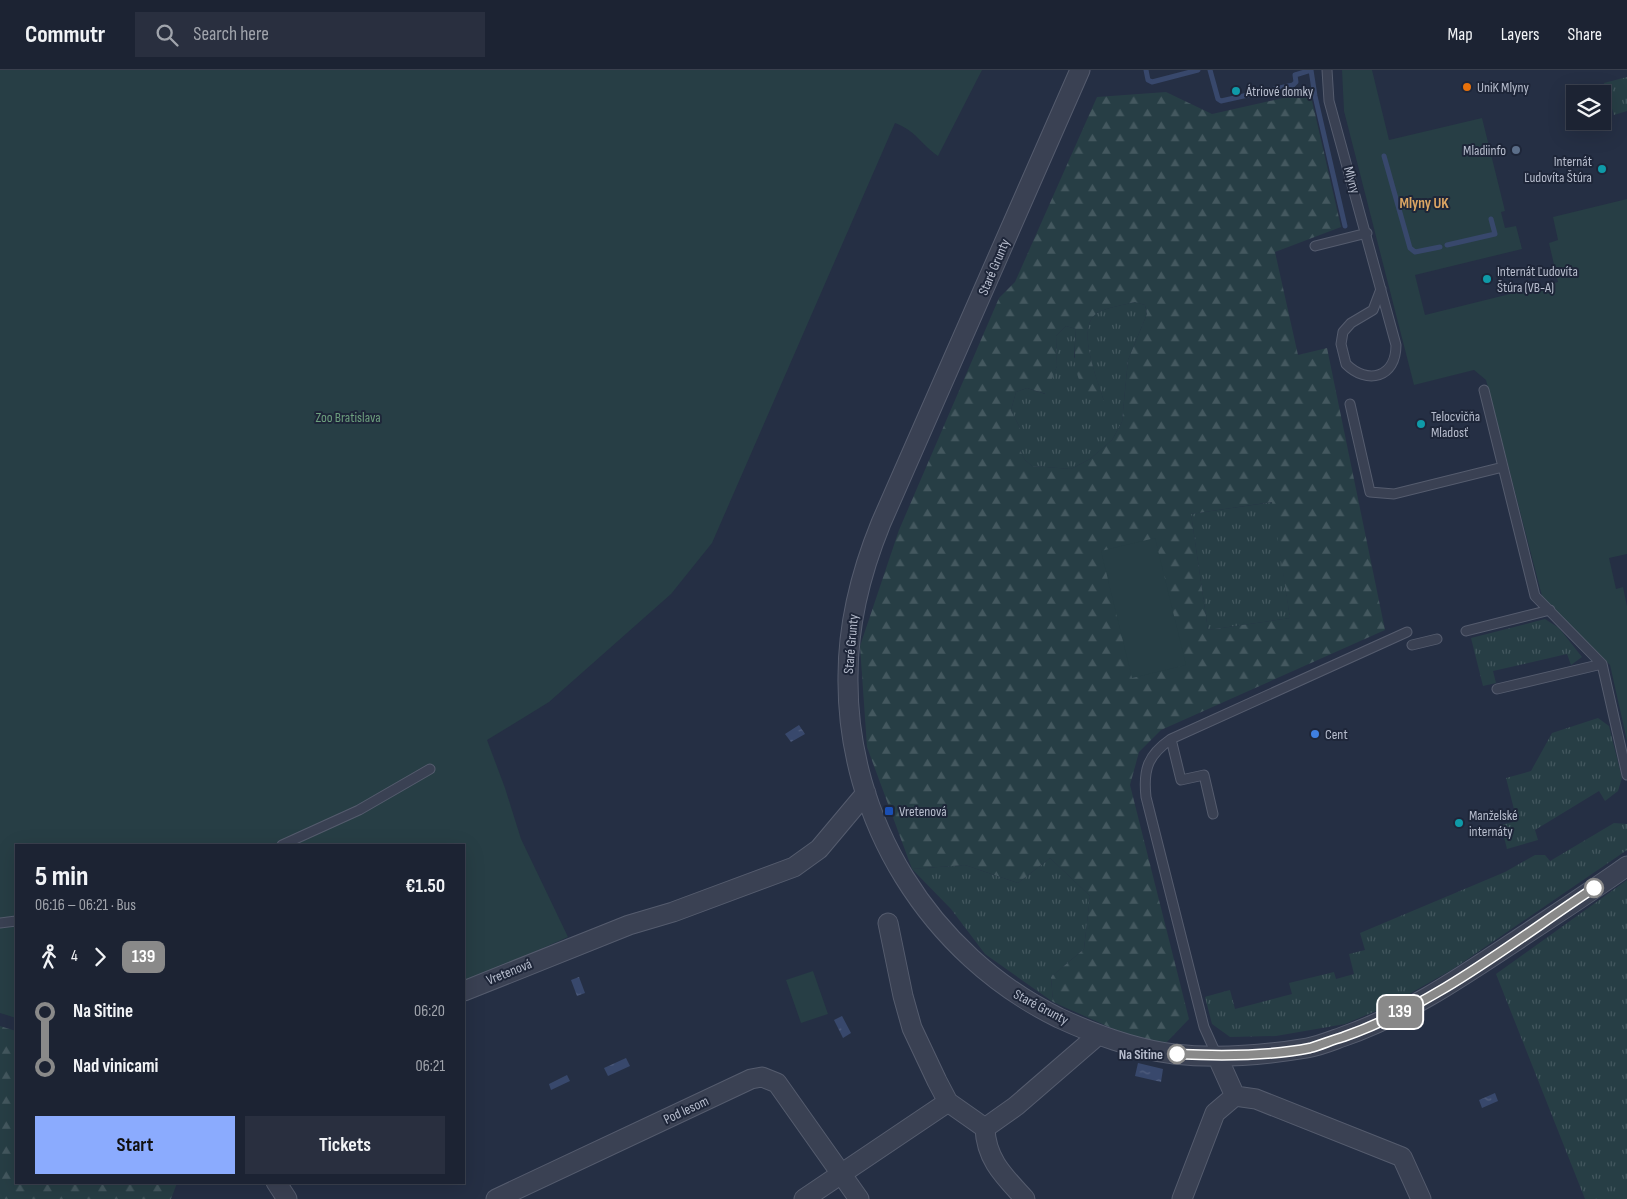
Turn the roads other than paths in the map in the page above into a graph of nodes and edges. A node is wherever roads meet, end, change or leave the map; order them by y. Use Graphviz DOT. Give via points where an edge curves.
graph roads {
  1 [pos="1080,70"];
  2 [pos="1327,70"];
  3 [pos="1367,233"];
  4 [pos="1315,246"];
  5 [pos="1381,289"];
  6 [pos="1484,390"];
  7 [pos="1350,404"];
  8 [pos="1503,467"];
  9 [pos="1550,610"];
  10 [pos="1466,631"];
  11 [pos="1407,632"];
  12 [pos="1437,639"];
  13 [pos="1412,645"];
  14 [pos="1602,664"];
  15 [pos="1497,689"];
  16 [pos="1172,739"];
  17 [pos="430,769"];
  18 [pos="1627,775"];
  19 [pos="866,793"];
  20 [pos="1213,814"];
  21 [pos="284,844"];
  22 [pos="1627,866"];
  23 [pos="15,921"];
  24 [pos="0,923"];
  25 [pos="888,923"];
  26 [pos="465,990"];
  27 [pos="1097,1036"];
  28 [pos="1216,1056"];
  29 [pos="1235,1096"];
  30 [pos="948,1102"];
  31 [pos="985,1128"];
  32 [pos="841,1173"];
  33 [pos="277,1184"];
  34 [pos="287,1199"];
  35 [pos="496,1199"];
  36 [pos="804,1199"];
  37 [pos="859,1199"];
  38 [pos="1025,1199"];
  39 [pos="1182,1199"];
  40 [pos="1421,1199"];
  1 -- 19 [label="street, Staré Grunty" via="866,563 854,611 848,677 855,751"];
  2 -- 3 [label="lane, Mlyny" via="1329,101"];
  3 -- 4 [label="lane"];
  3 -- 5 [label="lane, Mlyny"];
  5 -- 5 [label="lane, Mlyny" via="1396,354 1390,368 1383,374 1362,375 1346,364 1341,344 1343,332 1351,323 1373,310"];
  6 -- 8 [label="lane"];
  7 -- 8 [label="lane" via="1370,492 1394,494"];
  8 -- 9 [label="lane" via="1535,596"];
  9 -- 10 [label="lane"];
  9 -- 14 [label="lane"];
  11 -- 16 [label="lane"];
  12 -- 13 [label="lane"];
  14 -- 15 [label="lane"];
  14 -- 18 [label="lane"];
  16 -- 20 [label="lane" via="1181,780 1204,775"];
  16 -- 28 [label="lane" via="1158,748 1146,769 1146,797 1204,1027"];
  17 -- 21 [label="lane" via="359,810"];
  19 -- 26 [label="street, Vretenová" via="819,848 794,867 629,925"];
  19 -- 27 [label="street, Staré Grunty" via="889,851 902,874 933,918 963,952 1010,990"];
  22 -- 28 [label="street, Staré Grunty" via="1458,979 1413,1006 1363,1030 1310,1048"];
  23 -- 24 [label="lane"];
  25 -- 30 [label="street" via="912,1028"];
  27 -- 28 [label="street, Staré Grunty" via="1174,1054"];
  27 -- 31 [label="street" via="1016,1106"];
  28 -- 29 [label="street"];
  29 -- 39 [label="street" via="1214,1113"];
  29 -- 40 [label="street" via="1256,1099 1402,1156"];
  30 -- 31 [label="street"];
  30 -- 32 [label="street"];
  31 -- 38 [label="street" via="985,1142 994,1164"];
  32 -- 35 [label="street, Pod lesom" via="777,1083 762,1077 751,1079"];
  32 -- 36 [label="street"];
  32 -- 37 [label="street"];
  33 -- 34 [label="street"];
}
